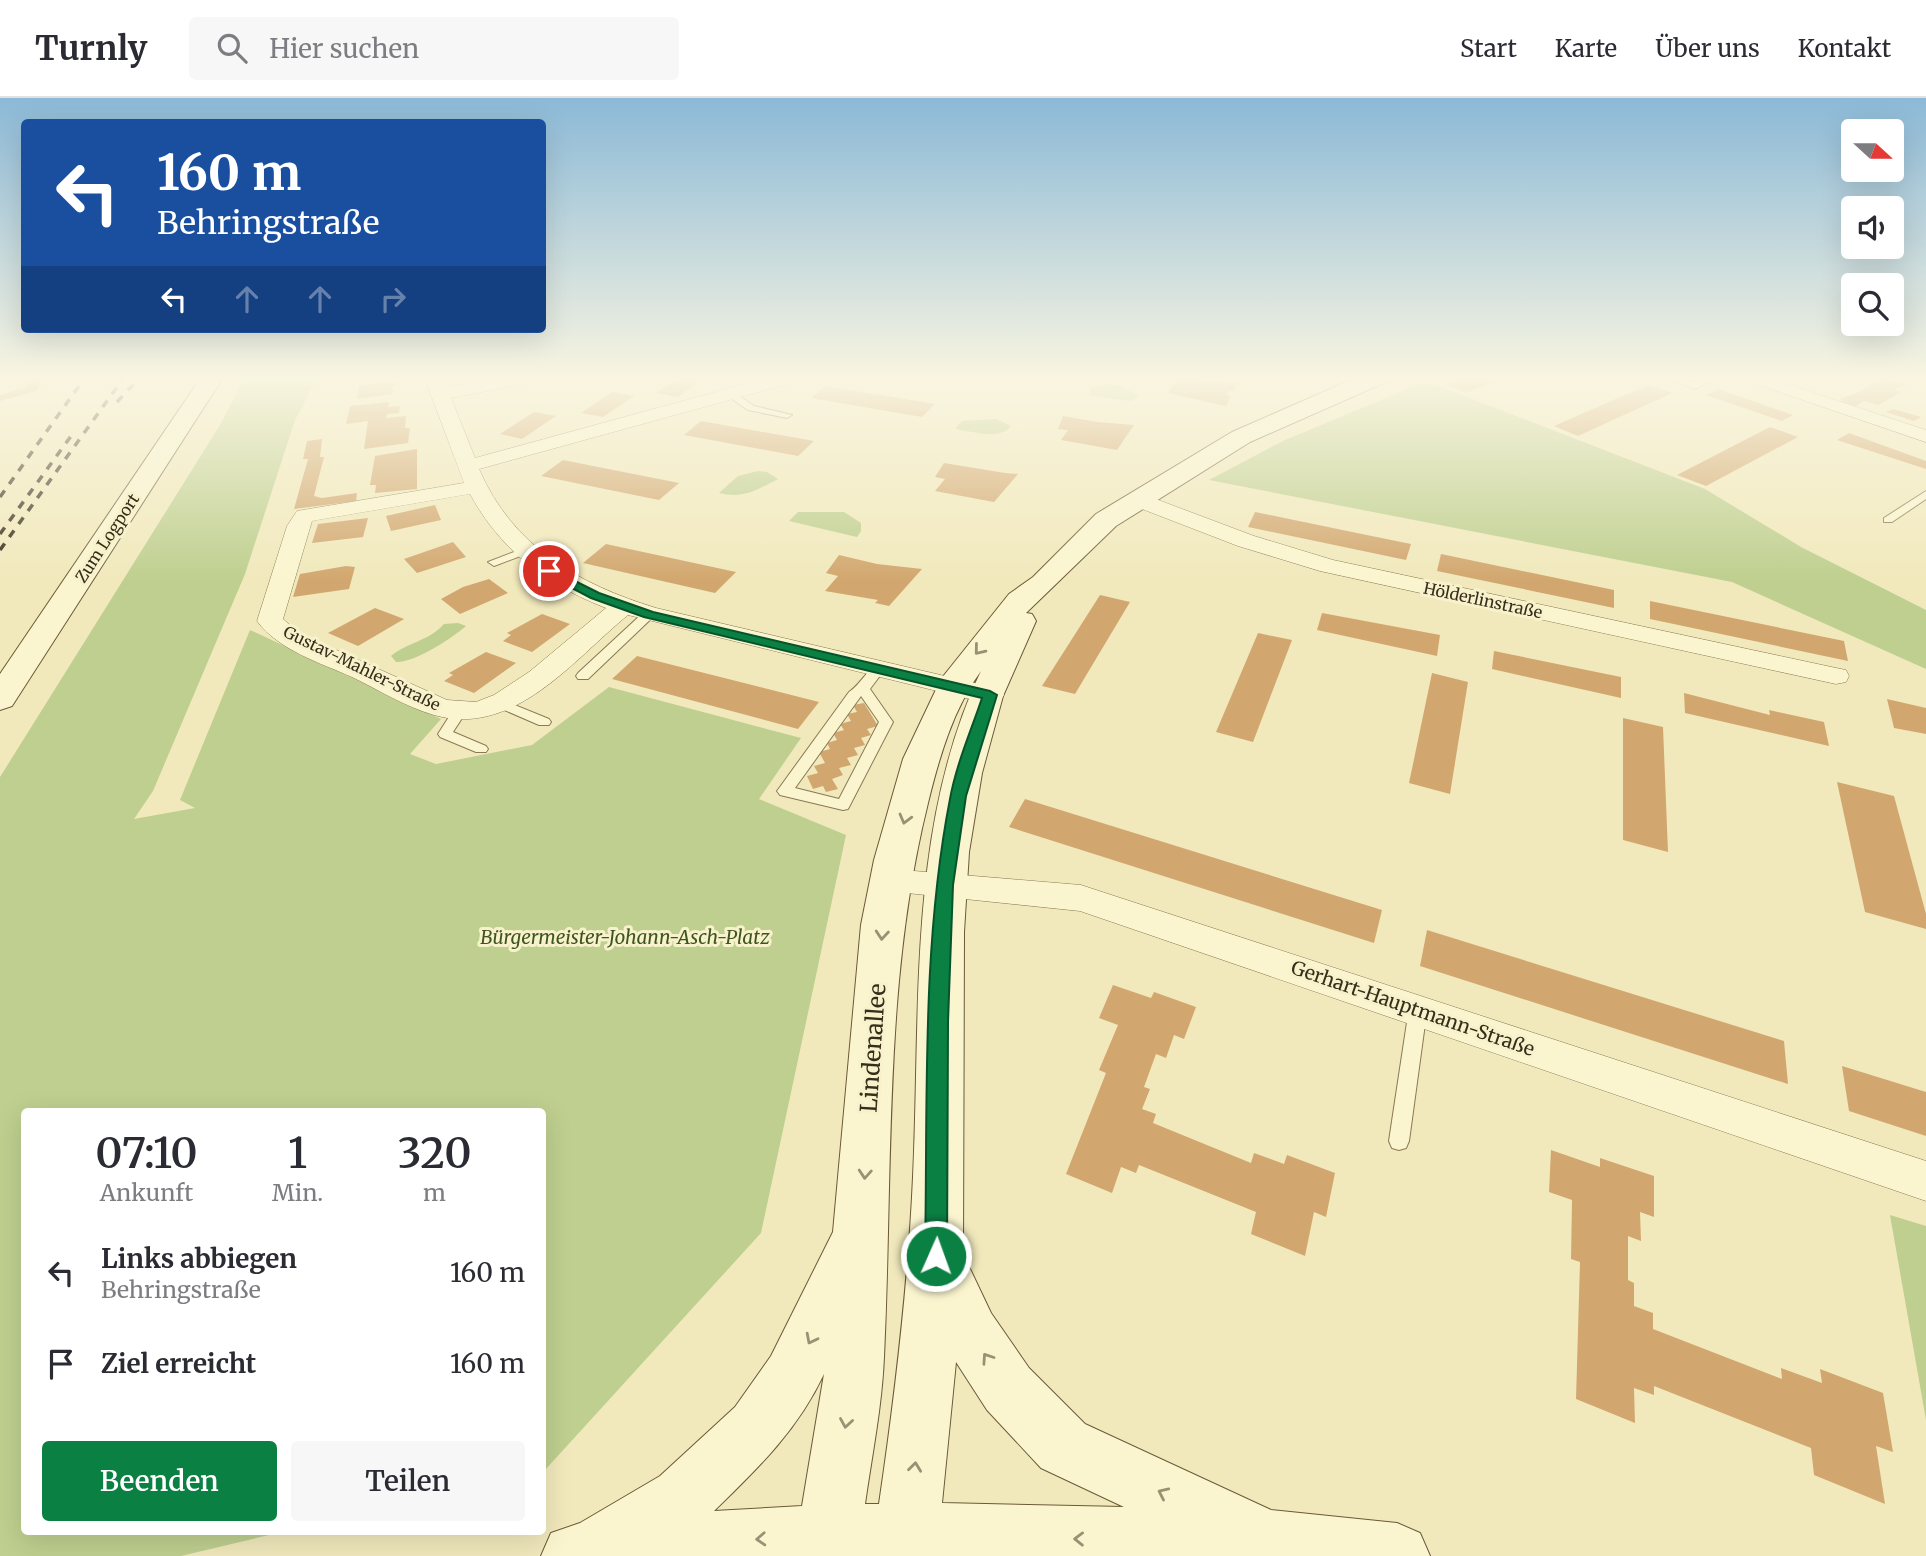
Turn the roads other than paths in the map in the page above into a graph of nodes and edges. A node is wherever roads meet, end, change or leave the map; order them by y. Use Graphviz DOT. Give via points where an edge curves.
graph roads {
  1 [pos="168,444"];
  2 [pos="460,444"];
  3 [pos="575,444"];
  4 [pos="1229,444"];
  5 [pos="472,476"];
  6 [pos="1926,494"];
  7 [pos="1137,499"];
  8 [pos="1888,520"];
  9 [pos="523,551"];
  10 [pos="494,562"];
  11 [pos="623,607"];
  12 [pos="649,614"];
  13 [pos="878,669"];
  14 [pos="583,676"];
  15 [pos="1836,676"];
  16 [pos="863,689"];
  17 [pos="971,691"];
  18 [pos="0,699"];
  19 [pos="500,703"];
  20 [pos="459,712"];
  21 [pos="544,722"];
  22 [pos="481,749"];
  23 [pos="890,881"];
  24 [pos="945,885"];
  25 [pos="1418,1009"];
  26 [pos="1399,1141"];
  27 [pos="1926,1181"];
  28 [pos="860,1233"];
  29 [pos="936,1256"];
  30 [pos="1270,1542"];
  31 [pos="905,1545"];
  32 [pos="828,1546"];
  33 [pos="583,1554"];
  34 [pos="1397,1556"];
  1 -- 18 [label="street, Zum Logport"];
  2 -- 5 [label="street"];
  3 -- 5 [label="street"];
  4 -- 7 [label="street, Lindenallee"];
  5 -- 9 [label="street" via="500,528"];
  5 -- 20 [label="street, Gustav-Mahler-Straße" via="305,516 270,621 290,638 440,708"];
  6 -- 8 [label="lane"];
  7 -- 15 [label="street, Hölderlinstraße" via="1246,541 1328,566"];
  7 -- 17 [label="street, Lindenallee" via="1096,528 1020,600"];
  9 -- 10 [label="lane"];
  9 -- 11 [label="street" via="549,571"];
  11 -- 12 [label="street"];
  11 -- 19 [label="street, Gustav-Mahler-Straße"];
  12 -- 13 [label="street"];
  12 -- 14 [label="lane"];
  13 -- 16 [label="lane"];
  13 -- 17 [label="street"];
  16 -- 16 [label="lane" via="854,695 785,791 843,806 886,722"];
  17 -- 23 [label="street, Lindenallee, one-way" via="921,758"];
  17 -- 24 [label="street, Lindenallee"];
  19 -- 20 [label="street, Gustav-Mahler-Straße"];
  19 -- 21 [label="lane"];
  20 -- 22 [label="lane" via="445,734"];
  23 -- 24 [label="street, Gerhart-Hauptmann-Straße"];
  23 -- 28 [label="street, Lindenallee, one-way" via="882,925"];
  24 -- 25 [label="street, Gerhart-Hauptmann-Straße" via="1081,898"];
  24 -- 29 [label="street, Lindenallee"];
  25 -- 26 [label="lane"];
  25 -- 27 [label="street, Gerhart-Hauptmann-Straße"];
  28 -- 32 [label="street, Lindenallee, one-way" via="855,1359"];
  28 -- 33 [label="street, one-way" via="792,1377 756,1428 682,1498"];
  30 -- 29 [label="street, one-way" via="1063,1446 1008,1389 971,1333"];
  31 -- 29 [label="street, Lindenallee, one-way"];
  30 -- 31 [label="street, one-way"];
  30 -- 34 [label="street"];
  31 -- 32 [label="street"];
  32 -- 33 [label="street, one-way"];
}
